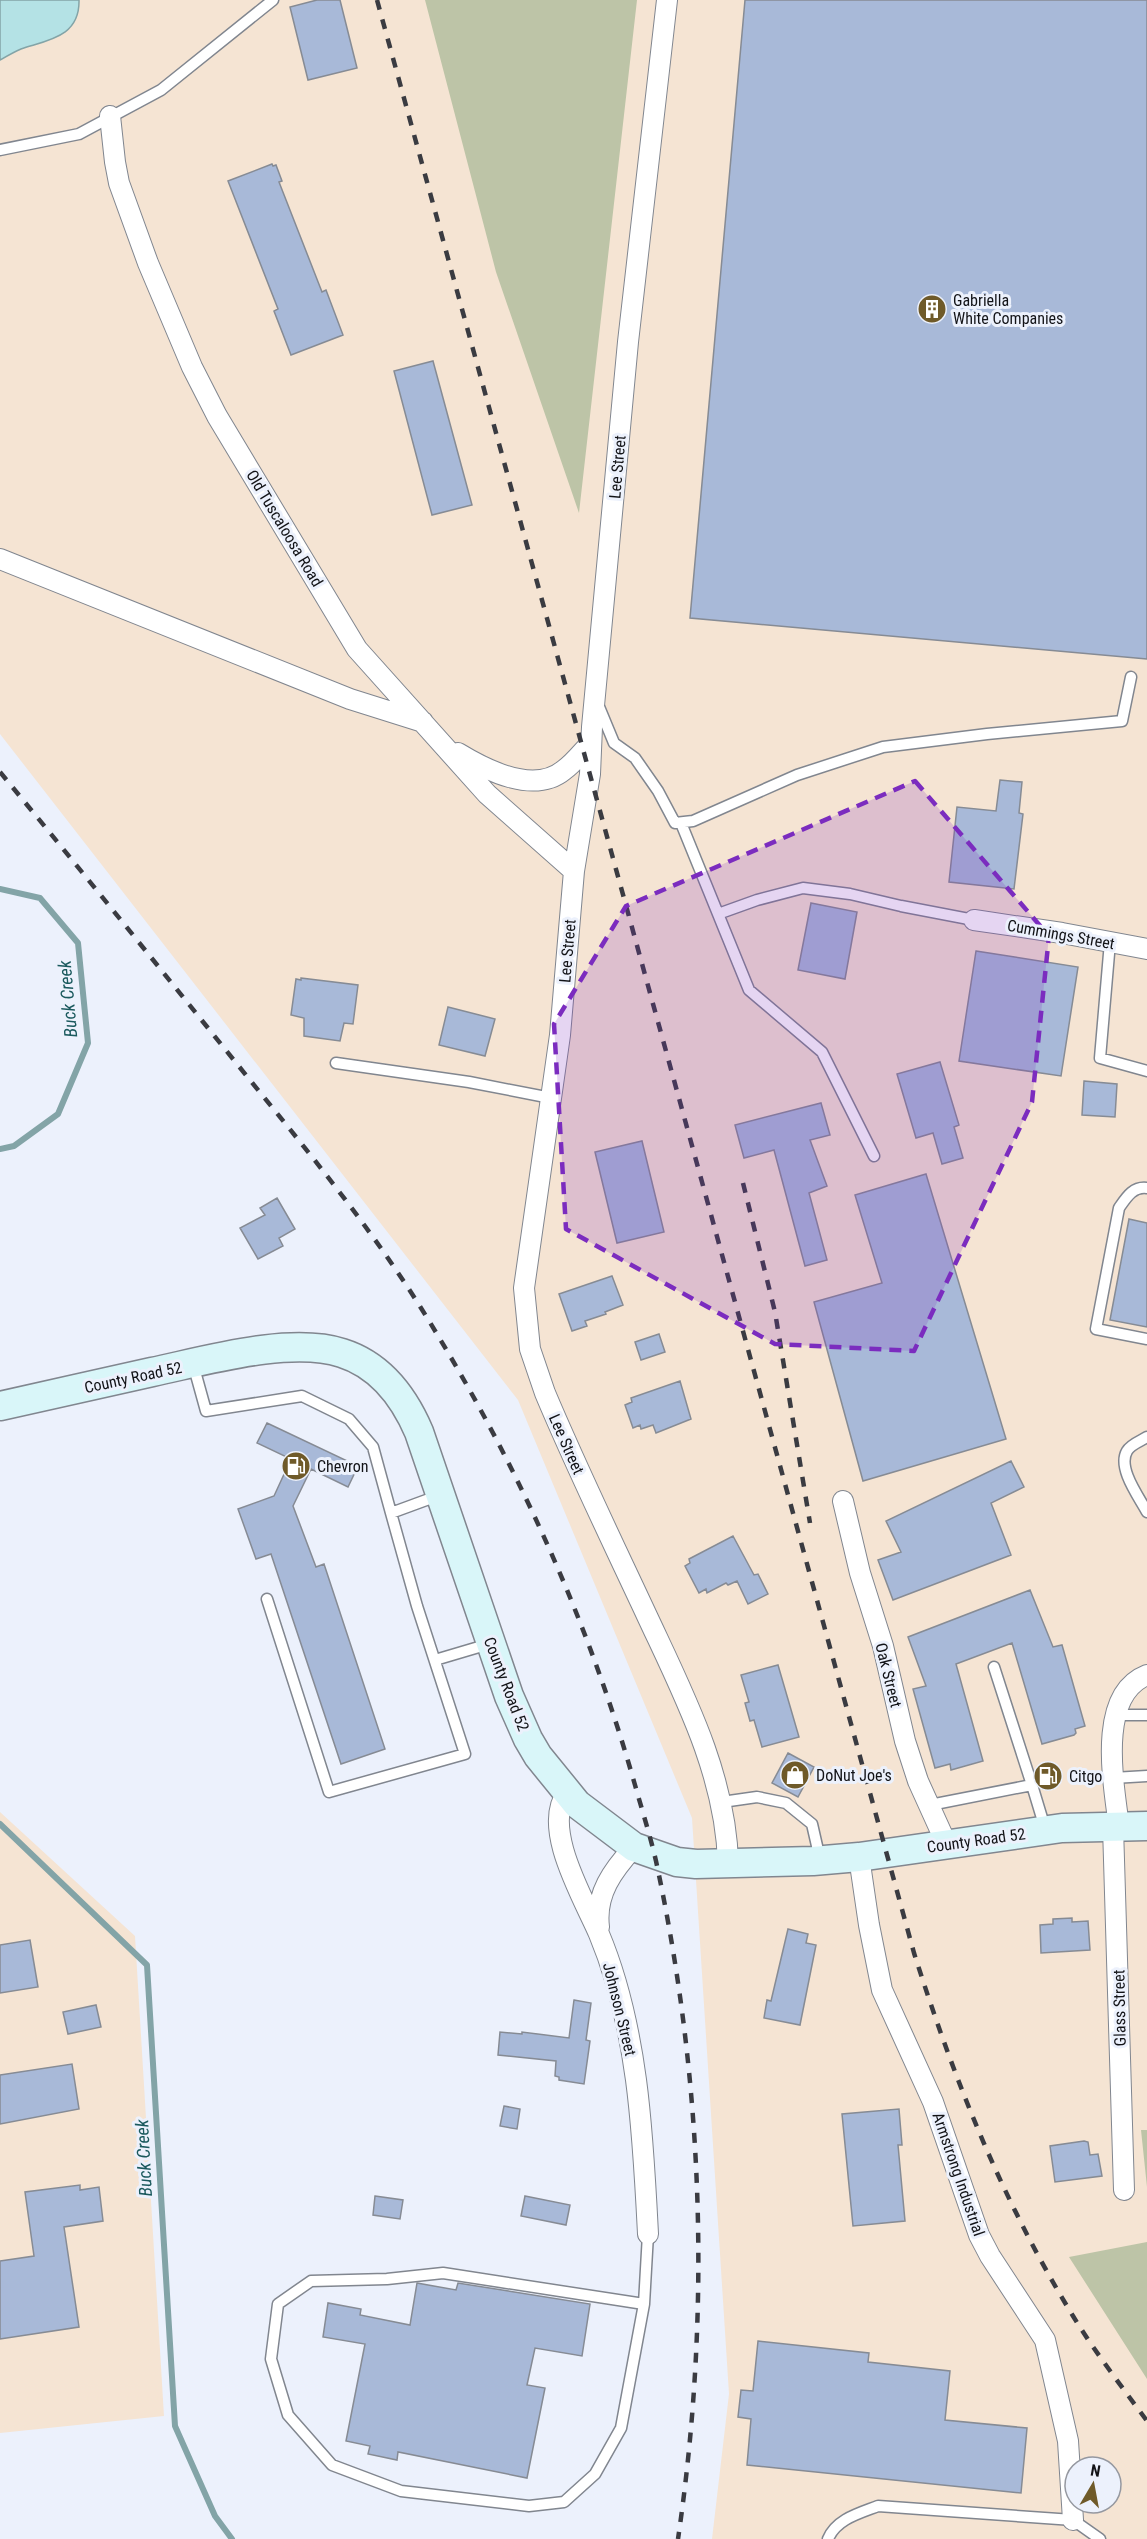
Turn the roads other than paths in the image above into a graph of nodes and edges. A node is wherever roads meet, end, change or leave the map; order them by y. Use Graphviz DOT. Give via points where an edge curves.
graph roads {
  1 [pos="273,0"];
  2 [pos="667,0"];
  3 [pos="110,116"];
  4 [pos="0,150"];
  5 [pos="0,559"];
  6 [pos="1131,677"];
  7 [pos="596,699"];
  8 [pos="424,722"];
  9 [pos="591,743"];
  10 [pos="681,823"];
  11 [pos="574,871"];
  12 [pos="718,914"];
  13 [pos="974,920"];
  14 [pos="1110,942"];
  15 [pos="1147,949"];
  16 [pos="336,1063"];
  17 [pos="1147,1071"];
  18 [pos="550,1098"];
  19 [pos="874,1156"];
  20 [pos="1147,1188"];
  21 [pos="1147,1339"];
  22 [pos="193,1364"];
  23 [pos="0,1406"];
  24 [pos="1147,1437"];
  25 [pos="442,1495"];
  26 [pos="843,1501"];
  27 [pos="1147,1512"];
  28 [pos="391,1513"];
  29 [pos="267,1599"];
  30 [pos="491,1644"];
  31 [pos="435,1660"];
  32 [pos="994,1667"];
  33 [pos="1147,1675"];
  34 [pos="1116,1715"];
  35 [pos="1147,1715"];
  36 [pos="1147,1776"];
  37 [pos="1113,1778"];
  38 [pos="1032,1785"];
  39 [pos="567,1793"];
  40 [pos="722,1803"];
  41 [pos="930,1805"];
  42 [pos="1147,1826"];
  43 [pos="1116,1827"];
  44 [pos="1045,1830"];
  45 [pos="946,1845"];
  46 [pos="634,1847"];
  47 [pos="859,1857"];
  48 [pos="821,1860"];
  49 [pos="728,1863"];
  50 [pos="600,1936"];
  51 [pos="1124,2190"];
  52 [pos="648,2234"];
  53 [pos="644,2304"];
  54 [pos="1073,2520"];
  55 [pos="828,2539"];
  56 [pos="1100,2539"];
  1 -- 3 [label="lane" via="161,90"];
  2 -- 7 [label="street, Lee Street" via="628,342"];
  3 -- 4 [label="lane" via="79,134"];
  3 -- 8 [label="street, Old Tuscaloosa Road" via="119,183 192,368 357,649"];
  5 -- 8 [label="street" via="350,699"];
  6 -- 10 [label="lane" via="1122,721 883,747 797,775"];
  7 -- 9 [label="street, Lee Street"];
  7 -- 10 [label="lane" via="614,743 635,758 675,823"];
  8 -- 9 [label="street" via="455,752 518,779 540,781 563,772"];
  8 -- 11 [label="street, Old Tuscaloosa Road" via="487,794"];
  9 -- 11 [label="street, Lee Street" via="590,774"];
  10 -- 12 [label="lane"];
  11 -- 18 [label="street, Lee Street" via="560,1035"];
  12 -- 13 [label="lane" via="803,888"];
  12 -- 19 [label="lane" via="749,990 822,1052"];
  13 -- 14 [label="street, Cummings Street"];
  14 -- 15 [label="street, Cummings Street"];
  14 -- 17 [label="lane" via="1100,1058"];
  16 -- 18 [label="lane"];
  18 -- 40 [label="street, Lee Street" via="524,1288 530,1349 564,1438 694,1720"];
  20 -- 21 [label="lane" via="1128,1194 1119,1208 1096,1329"];
  22 -- 23 [label="street, County Road 52"];
  22 -- 25 [label="street, County Road 52" via="264,1350 305,1347 342,1353 363,1363 403,1400"];
  22 -- 28 [label="lane" via="206,1411 302,1396 349,1419 373,1447"];
  24 -- 27 [label="lane" via="1133,1445 1125,1458 1125,1469"];
  25 -- 28 [label="lane"];
  25 -- 30 [label="street, County Road 52"];
  26 -- 41 [label="street, Oak Street" via="905,1741"];
  28 -- 31 [label="lane"];
  29 -- 31 [label="lane" via="329,1792 465,1754"];
  30 -- 31 [label="lane"];
  30 -- 39 [label="street, County Road 52" via="528,1739"];
  32 -- 38 [label="lane"];
  33 -- 34 [label="street, Glass Street" via="1124,1693"];
  34 -- 35 [label="lane"];
  34 -- 37 [label="street, Glass Street"];
  36 -- 37 [label="lane"];
  37 -- 43 [label="street, Glass Street"];
  38 -- 41 [label="lane"];
  38 -- 44 [label="lane"];
  39 -- 46 [label="street, County Road 52" via="613,1834"];
  39 -- 50 [label="street, Johnson Street" via="559,1809 560,1833 567,1860"];
  40 -- 48 [label="lane" via="758,1797 786,1803 812,1824"];
  40 -- 49 [label="street, Lee Street"];
  41 -- 45 [label="street, Oak Street"];
  42 -- 43 [label="street, County Road 52"];
  43 -- 44 [label="street, County Road 52"];
  43 -- 51 [label="street, Glass Street"];
  44 -- 45 [label="street, County Road 52"];
  45 -- 47 [label="street, County Road 52"];
  46 -- 49 [label="street, County Road 52" via="676,1862"];
  46 -- 50 [label="street" via="605,1885 599,1905"];
  47 -- 48 [label="street, County Road 52"];
  47 -- 54 [label="street, Armstrong Industrial" via="882,1990 933,2102 979,2235 1045,2340 1068,2441"];
  48 -- 49 [label="street, County Road 52"];
  50 -- 52 [label="street, Johnson Street" via="616,1986 636,2078"];
  52 -- 53 [label="lane"];
  53 -- 53 [label="lane" via="621,2428 595,2474 564,2502 529,2506 401,2491 332,2465 288,2415 271,2359 278,2304 311,2281 387,2280 442,2273"];
  54 -- 55 [label="lane" via="878,2506 849,2517"];
  54 -- 56 [label="lane"];
}
